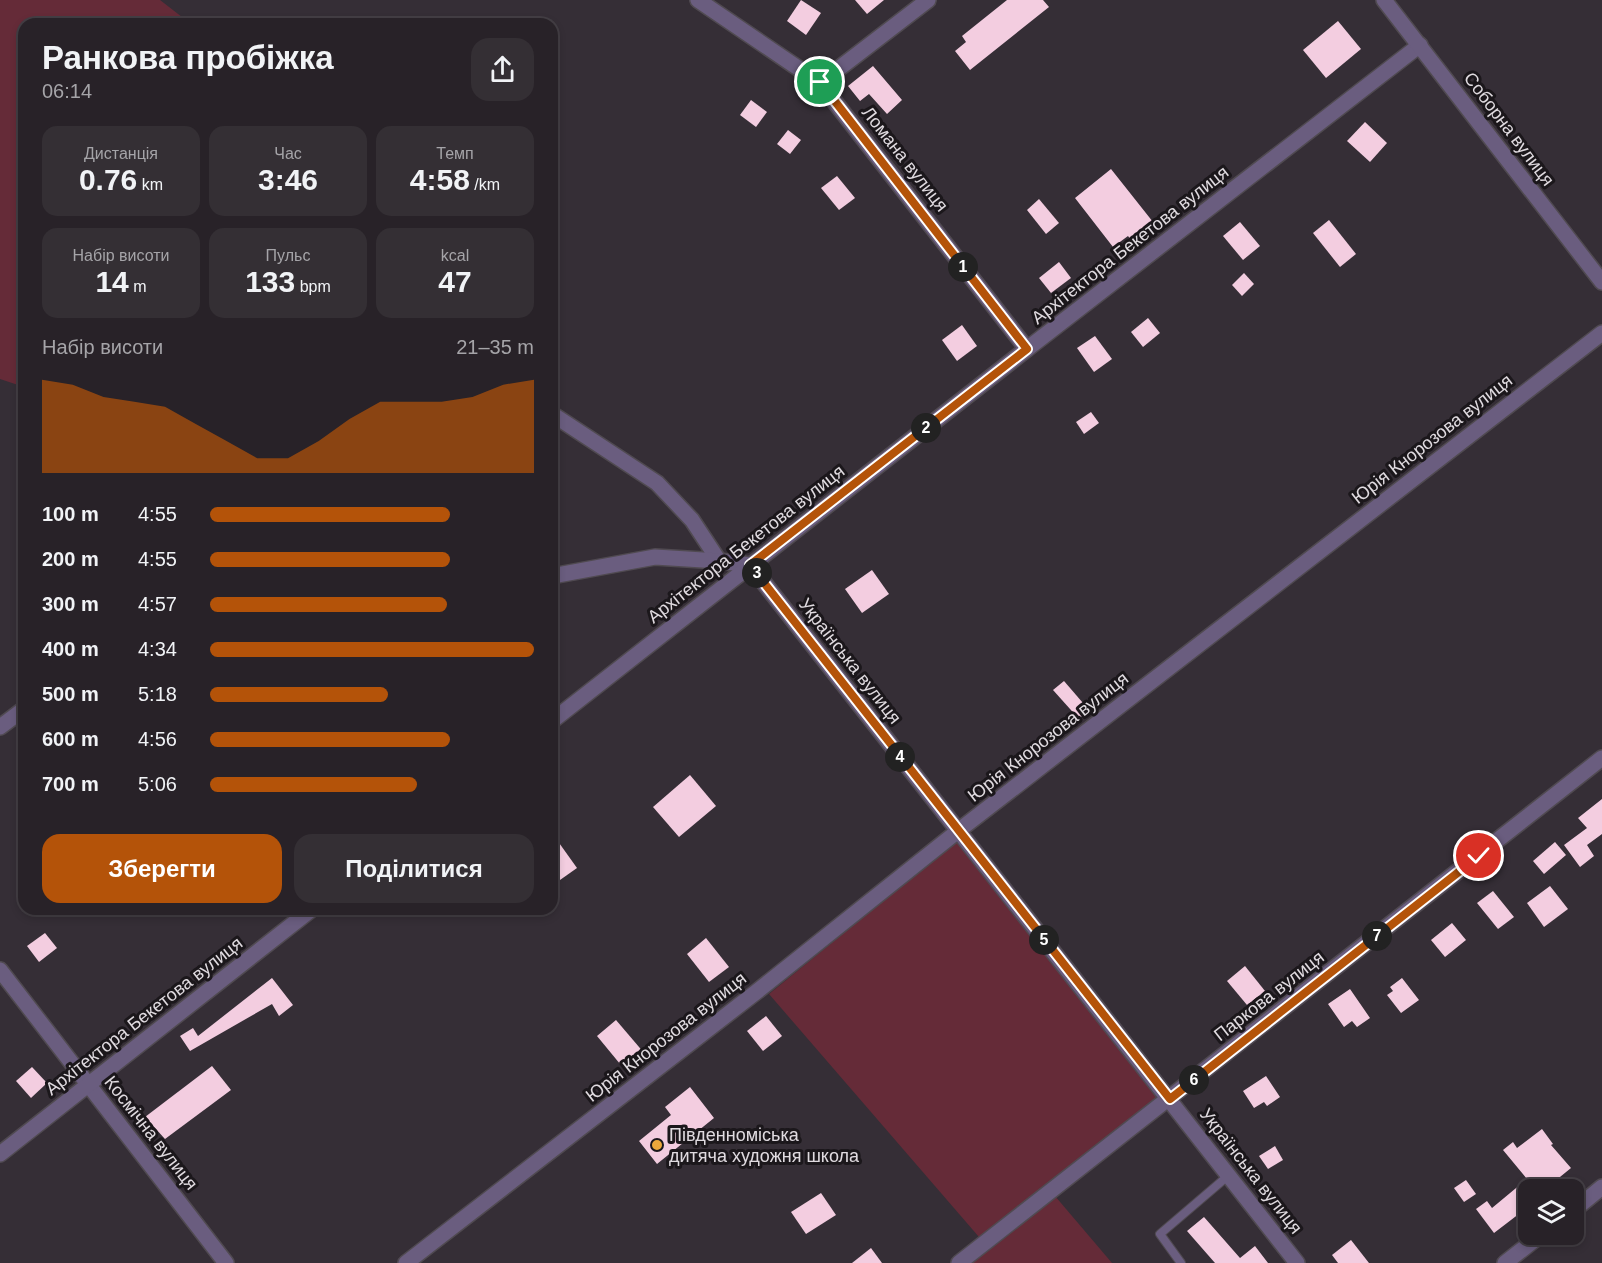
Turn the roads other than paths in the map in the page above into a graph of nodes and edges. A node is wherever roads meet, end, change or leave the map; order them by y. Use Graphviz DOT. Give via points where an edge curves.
graph roads {
  1 [pos="698,0"];
  2 [pos="928,0"];
  3 [pos="1384,0"];
  4 [pos="1420,45"];
  5 [pos="820,82"];
  6 [pos="1602,282"];
  7 [pos="1602,333"];
  8 [pos="1027,349"];
  9 [pos="558,418"];
  10 [pos="719,561"];
  11 [pos="750,565"];
  12 [pos="558,575"];
  13 [pos="18,714"];
  14 [pos="558,716"];
  15 [pos="0,727"];
  16 [pos="1602,758"];
  17 [pos="958,831"];
  18 [pos="304,915"];
  19 [pos="0,970"];
  20 [pos="88,1085"];
  21 [pos="1170,1099"];
  22 [pos="0,1154"];
  23 [pos="1230,1175"];
  24 [pos="1602,1187"];
  25 [pos="1584,1202"];
  26 [pos="1528,1245"];
  27 [pos="226,1263"];
  28 [pos="406,1263"];
  29 [pos="959,1263"];
  30 [pos="1181,1263"];
  31 [pos="1297,1263"];
  32 [pos="1505,1263"];
  1 -- 5 [label="street, Ломана вулиця"];
  2 -- 5 [label="street"];
  3 -- 4 [label="street, Соборна вулиця"];
  4 -- 6 [label="street, Соборна вулиця"];
  4 -- 8 [label="street, Архітектора Бекетова вулиця"];
  5 -- 8 [label="street, Ломана вулиця"];
  7 -- 17 [label="street, Юрія Кнорозова вулиця"];
  8 -- 11 [label="street, Архітектора Бекетова вулиця"];
  9 -- 10 [label="street" via="657,483 692,520"];
  10 -- 11 [label="street"];
  10 -- 12 [label="street" via="655,557"];
  11 -- 14 [label="street, Архітектора Бекетова вулиця"];
  11 -- 17 [label="street, Українська вулиця"];
  13 -- 15 [label="street"];
  16 -- 21 [label="street, Паркова вулиця"];
  17 -- 21 [label="street, Українська вулиця"];
  17 -- 28 [label="street, Юрія Кнорозова вулиця"];
  18 -- 20 [label="street, Архітектора Бекетова вулиця"];
  19 -- 20 [label="street, Космічна вулиця"];
  20 -- 22 [label="street, Архітектора Бекетова вулиця"];
  20 -- 27 [label="street, Космічна вулиця"];
  21 -- 23 [label="street, Українська вулиця"];
  21 -- 29 [label="street, Паркова вулиця"];
  23 -- 30 [label="lane" via="1160,1234"];
  23 -- 31 [label="street, Українська вулиця"];
  24 -- 25 [label="street"];
  26 -- 32 [label="street"];
}
